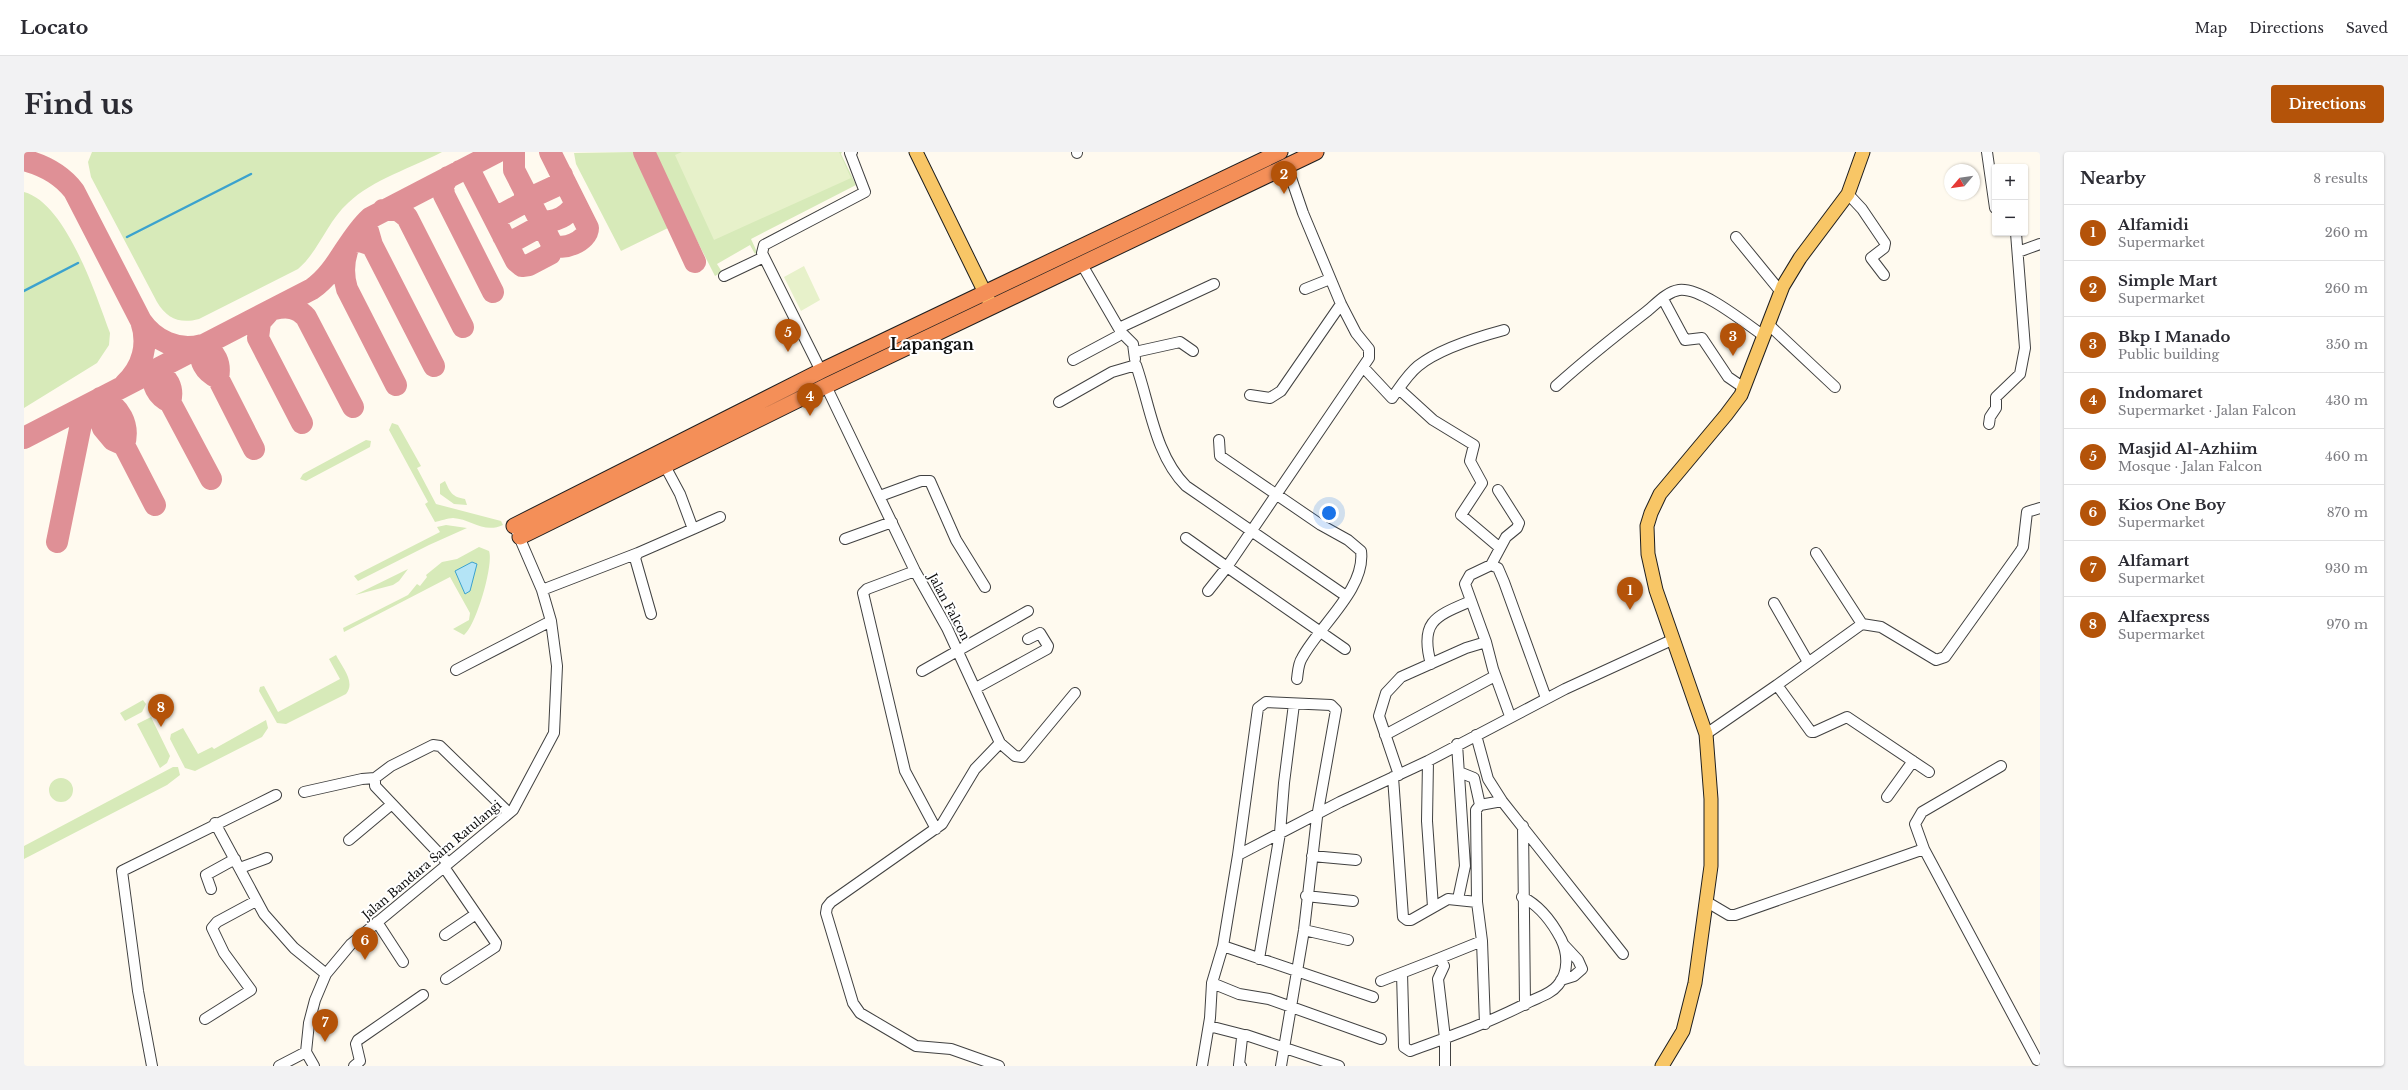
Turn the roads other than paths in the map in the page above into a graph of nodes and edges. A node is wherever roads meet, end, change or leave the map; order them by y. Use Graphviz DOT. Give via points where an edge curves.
graph roads {
  1 [pos="852,152"];
  2 [pos="916,152"];
  3 [pos="1280,152"];
  4 [pos="1316,152"];
  5 [pos="1863,152"];
  6 [pos="1987,152"];
  7 [pos="1288,166"];
  8 [pos="1848,194"];
  9 [pos="1994,200"];
  10 [pos="1147,224"];
  11 [pos="2016,236"];
  12 [pos="1736,237"];
  13 [pos="2040,244"];
  14 [pos="2018,252"];
  15 [pos="764,257"];
  16 [pos="1081,263"];
  17 [pos="1884,275"];
  18 [pos="724,276"];
  19 [pos="1330,278"];
  20 [pos="1214,284"];
  21 [pos="1305,289"];
  22 [pos="1781,292"];
  23 [pos="985,293"];
  24 [pos="1662,299"];
  25 [pos="1341,304"];
  26 [pos="993,307"];
  27 [pos="1120,330"];
  28 [pos="1504,330"];
  29 [pos="1766,330"];
  30 [pos="1193,351"];
  31 [pos="1135,352"];
  32 [pos="1073,360"];
  33 [pos="1136,365"];
  34 [pos="1364,368"];
  35 [pos="821,371"];
  36 [pos="826,386"];
  37 [pos="1556,386"];
  38 [pos="1835,387"];
  39 [pos="1744,388"];
  40 [pos="1399,389"];
  41 [pos="1250,395"];
  42 [pos="1059,402"];
  43 [pos="1989,424"];
  44 [pos="1219,440"];
  45 [pos="665,466"];
  46 [pos="1498,490"];
  47 [pos="1277,494"];
  48 [pos="880,496"];
  49 [pos="2040,508"];
  50 [pos="720,517"];
  51 [pos="892,522"];
  52 [pos="693,529"];
  53 [pos="517,531"];
  54 [pos="1252,533"];
  55 [pos="1186,538"];
  56 [pos="845,539"];
  57 [pos="1500,548"];
  58 [pos="638,552"];
  59 [pos="1816,553"];
  60 [pos="1492,565"];
  61 [pos="1227,568"];
  62 [pos="915,571"];
  63 [pos="986,587"];
  64 [pos="542,590"];
  65 [pos="1208,591"];
  66 [pos="1346,596"];
  67 [pos="1472,601"];
  68 [pos="1774,603"];
  69 [pos="1028,611"];
  70 [pos="651,614"];
  71 [pos="551,621"];
  72 [pos="1862,624"];
  73 [pos="1320,633"];
  74 [pos="1028,639"];
  75 [pos="1674,639"];
  76 [pos="1486,642"];
  77 [pos="957,649"];
  78 [pos="1345,649"];
  79 [pos="1808,662"];
  80 [pos="1431,664"];
  81 [pos="456,670"];
  82 [pos="922,671"];
  83 [pos="1495,676"];
  84 [pos="1297,679"];
  85 [pos="1777,685"];
  86 [pos="976,688"];
  87 [pos="1075,693"];
  88 [pos="1546,698"];
  89 [pos="1294,704"];
  90 [pos="1510,716"];
  91 [pos="1706,734"];
  92 [pos="1386,735"];
  93 [pos="1476,735"];
  94 [pos="1000,743"];
  95 [pos="1457,744"];
  96 [pos="1428,761"];
  97 [pos="1913,761"];
  98 [pos="2001,766"];
  99 [pos="1459,772"];
  100 [pos="1928,772"];
  101 [pos="1396,776"];
  102 [pos="375,778"];
  103 [pos="1474,778"];
  104 [pos="1488,779"];
  105 [pos="304,792"];
  106 [pos="276,795"];
  107 [pos="1887,797"];
  108 [pos="1502,801"];
  109 [pos="392,804"];
  110 [pos="1480,805"];
  111 [pos="509,813"];
  112 [pos="1318,813"];
  113 [pos="215,823"];
  114 [pos="1523,826"];
  115 [pos="936,829"];
  116 [pos="1280,832"];
  117 [pos="349,840"];
  118 [pos="1924,849"];
  119 [pos="1238,856"];
  120 [pos="1312,856"];
  121 [pos="267,858"];
  122 [pos="1356,860"];
  123 [pos="237,863"];
  124 [pos="446,865"];
  125 [pos="211,889"];
  126 [pos="1306,896"];
  127 [pos="1522,897"];
  128 [pos="1458,899"];
  129 [pos="256,901"];
  130 [pos="1353,901"];
  131 [pos="1477,902"];
  132 [pos="1707,902"];
  133 [pos="1433,907"];
  134 [pos="476,914"];
  135 [pos="377,922"];
  136 [pos="1304,930"];
  137 [pos="445,935"];
  138 [pos="1348,940"];
  139 [pos="1482,941"];
  140 [pos="1564,945"];
  141 [pos="1223,946"];
  142 [pos="1623,954"];
  143 [pos="1440,958"];
  144 [pos="1259,959"];
  145 [pos="403,962"];
  146 [pos="1297,972"];
  147 [pos="1402,973"];
  148 [pos="326,974"];
  149 [pos="446,979"];
  150 [pos="1561,980"];
  151 [pos="1381,981"];
  152 [pos="1212,983"];
  153 [pos="423,995"];
  154 [pos="1373,997"];
  155 [pos="1525,1004"];
  156 [pos="1291,1007"];
  157 [pos="205,1019"];
  158 [pos="1485,1024"];
  159 [pos="1209,1026"];
  160 [pos="1244,1035"];
  161 [pos="1445,1038"];
  162 [pos="1381,1039"];
  163 [pos="1283,1047"];
  164 [pos="306,1052"];
  165 [pos="2037,1060"];
  166 [pos="152,1066"];
  167 [pos="279,1066"];
  168 [pos="314,1066"];
  169 [pos="354,1066"];
  170 [pos="999,1066"];
  171 [pos="1202,1066"];
  172 [pos="1241,1066"];
  173 [pos="1281,1066"];
  174 [pos="1340,1066"];
  175 [pos="1446,1066"];
  176 [pos="1662,1066"];
  1 -- 15 [label="street" via="850,153 865,192 764,244"];
  2 -- 23 [label="main road"];
  3 -- 10 [label="highway"];
  4 -- 7 [label="highway"];
  5 -- 8 [label="main road"];
  6 -- 9 [label="street"];
  7 -- 10 [label="highway"];
  7 -- 19 [label="street" via="1303,213"];
  8 -- 17 [label="street" via="1862,209 1885,243 1884,248 1871,258"];
  8 -- 22 [label="main road" via="1800,258"];
  10 -- 16 [label="highway"];
  10 -- 23 [label="highway"];
  11 -- 14 [label="street"];
  12 -- 22 [label="street"];
  13 -- 14 [label="street"];
  14 -- 43 [label="street" via="2025,348 2020,374 1996,397 1996,408"];
  15 -- 18 [label="street"];
  15 -- 35 [label="street"];
  16 -- 26 [label="highway"];
  16 -- 27 [label="street"];
  19 -- 21 [label="street"];
  19 -- 25 [label="street"];
  20 -- 27 [label="street"];
  22 -- 29 [label="main road"];
  23 -- 26 [label="main road"];
  23 -- 35 [label="highway"];
  24 -- 29 [label="street" via="1679,290 1692,292"];
  24 -- 37 [label="street" via="1612,336"];
  24 -- 39 [label="street" via="1685,340 1702,338 1728,377"];
  25 -- 34 [label="street" via="1353,328 1369,349 1369,358"];
  25 -- 41 [label="street" via="1281,391 1270,398"];
  26 -- 36 [label="highway"];
  27 -- 31 [label="street" via="1129,338"];
  27 -- 32 [label="street" via="1118,336"];
  28 -- 40 [label="street" via="1467,341 1426,361 1413,371"];
  29 -- 38 [label="street"];
  29 -- 39 [label="main road"];
  30 -- 31 [label="street" via="1180,342"];
  31 -- 33 [label="street"];
  33 -- 42 [label="street" via="1112,372"];
  33 -- 54 [label="street" via="1158,439 1178,477 1186,486"];
  34 -- 40 [label="street" via="1392,398"];
  34 -- 47 [label="street"];
  35 -- 53 [label="highway"];
  36 -- 45 [label="highway"];
  36 -- 48 [label="street, Jalan Falcon"];
  39 -- 75 [label="main road" via="1733,407 1660,494 1650,512 1646,538 1648,554 1656,590"];
  40 -- 57 [label="street" via="1433,420 1474,445 1470,461 1482,483 1461,515"];
  44 -- 47 [label="street" via="1220,456"];
  45 -- 52 [label="street" via="680,494"];
  45 -- 53 [label="highway"];
  46 -- 57 [label="street" via="1518,523"];
  47 -- 54 [label="street"];
  47 -- 66 [label="street" via="1361,551 1359,570"];
  48 -- 51 [label="street, Jalan Falcon"];
  48 -- 63 [label="street" via="921,481 930,481 956,540"];
  49 -- 72 [label="street" via="2027,512 2023,547 1945,657 1936,660 1881,626"];
  50 -- 52 [label="street"];
  51 -- 56 [label="street"];
  51 -- 62 [label="street, Jalan Falcon"];
  52 -- 58 [label="street"];
  53 -- 64 [label="street, Jalan Bandara Sam Ratulangi"];
  54 -- 61 [label="street"];
  54 -- 66 [label="street"];
  55 -- 61 [label="street"];
  57 -- 60 [label="street"];
  58 -- 64 [label="street"];
  58 -- 70 [label="street" via="635,558"];
  59 -- 72 [label="street"];
  60 -- 67 [label="street" via="1470,575 1466,580"];
  60 -- 88 [label="street" via="1498,568 1504,582"];
  61 -- 65 [label="street"];
  61 -- 73 [label="street"];
  62 -- 77 [label="street, Jalan Falcon"];
  62 -- 115 [label="street" via="867,589 863,593 905,771"];
  64 -- 71 [label="street, Jalan Bandara Sam Ratulangi"];
  66 -- 73 [label="street"];
  67 -- 76 [label="street"];
  67 -- 80 [label="street" via="1444,612 1428,629 1426,645"];
  68 -- 79 [label="street"];
  69 -- 77 [label="street"];
  71 -- 81 [label="street"];
  71 -- 111 [label="street, Jalan Bandara Sam Ratulangi" via="557,666 554,733 519,801"];
  72 -- 79 [label="street"];
  73 -- 78 [label="street"];
  73 -- 84 [label="street" via="1302,657"];
  74 -- 86 [label="street" via="1040,633 1048,646 1047,649"];
  75 -- 88 [label="street"];
  75 -- 91 [label="main road"];
  76 -- 80 [label="street"];
  76 -- 83 [label="street"];
  77 -- 82 [label="street"];
  77 -- 86 [label="street, Jalan Falcon"];
  79 -- 85 [label="street"];
  80 -- 92 [label="street" via="1401,677 1386,692 1379,716"];
  83 -- 90 [label="street"];
  83 -- 92 [label="street"];
  85 -- 91 [label="street"];
  85 -- 97 [label="street" via="1811,732 1847,717"];
  86 -- 94 [label="street, Jalan Falcon"];
  87 -- 94 [label="street, Jalan Falcon" via="1022,757 1015,756"];
  88 -- 90 [label="street"];
  89 -- 112 [label="street" via="1331,705 1336,710"];
  89 -- 116 [label="street"];
  89 -- 119 [label="street" via="1266,702 1258,708"];
  90 -- 93 [label="street"];
  91 -- 132 [label="main road" via="1711,811 1711,866"];
  92 -- 101 [label="street"];
  93 -- 95 [label="street"];
  93 -- 104 [label="street"];
  94 -- 115 [label="street" via="975,769 961,789 948,816"];
  95 -- 96 [label="street"];
  95 -- 99 [label="street"];
  96 -- 101 [label="street"];
  96 -- 133 [label="street" via="1427,821"];
  97 -- 100 [label="street"];
  97 -- 107 [label="street"];
  98 -- 118 [label="street" via="1922,812 1915,824"];
  99 -- 103 [label="street"];
  99 -- 128 [label="street" via="1465,866"];
  101 -- 112 [label="street"];
  101 -- 133 [label="street" via="1403,917 1412,920"];
  102 -- 105 [label="street"];
  102 -- 109 [label="street" via="375,786"];
  102 -- 111 [label="street" via="391,766 434,745 440,746"];
  103 -- 104 [label="street"];
  103 -- 110 [label="street"];
  104 -- 108 [label="street"];
  106 -- 113 [label="street"];
  108 -- 110 [label="street"];
  108 -- 114 [label="street"];
  109 -- 117 [label="street"];
  109 -- 124 [label="street"];
  110 -- 131 [label="street" via="1476,810"];
  111 -- 124 [label="street, Jalan Bandara Sam Ratulangi"];
  112 -- 116 [label="street"];
  112 -- 120 [label="street"];
  113 -- 123 [label="street"];
  113 -- 166 [label="street" via="122,871 138,991"];
  114 -- 127 [label="street"];
  114 -- 142 [label="street"];
  115 -- 170 [label="street" via="831,902 826,913 853,1003 860,1013 916,1046 961,1051"];
  116 -- 119 [label="street"];
  116 -- 144 [label="street"];
  118 -- 132 [label="street" via="1735,916"];
  118 -- 165 [label="street"];
  119 -- 141 [label="street"];
  120 -- 122 [label="street"];
  120 -- 126 [label="street"];
  121 -- 123 [label="street"];
  123 -- 125 [label="street" via="206,875"];
  123 -- 129 [label="street"];
  124 -- 134 [label="street"];
  124 -- 135 [label="street, Jalan Bandara Sam Ratulangi"];
  126 -- 130 [label="street"];
  126 -- 136 [label="street"];
  127 -- 140 [label="street" via="1534,904 1547,918"];
  127 -- 155 [label="street"];
  128 -- 131 [label="street"];
  128 -- 133 [label="street" via="1448,899"];
  129 -- 148 [label="street" via="294,948"];
  129 -- 157 [label="street" via="217,922 212,928 230,962 251,990"];
  131 -- 139 [label="street"];
  132 -- 176 [label="main road" via="1695,984 1683,1031"];
  134 -- 137 [label="street"];
  134 -- 149 [label="street" via="496,945"];
  135 -- 145 [label="street"];
  135 -- 148 [label="street, Jalan Bandara Sam Ratulangi" via="351,944"];
  136 -- 138 [label="street"];
  136 -- 146 [label="street"];
  139 -- 143 [label="street"];
  139 -- 158 [label="street"];
  140 -- 150 [label="street" via="1566,964"];
  140 -- 150 [label="street" via="1578,960 1582,969 1574,976"];
  141 -- 144 [label="street"];
  141 -- 152 [label="street"];
  143 -- 147 [label="street"];
  143 -- 161 [label="street" via="1444,966 1438,984"];
  144 -- 146 [label="street"];
  146 -- 154 [label="street"];
  146 -- 156 [label="street"];
  147 -- 151 [label="street"];
  147 -- 161 [label="street" via="1404,1046 1410,1051"];
  148 -- 164 [label="street, Jalan Bandara Sam Ratulangi" via="315,1000"];
  150 -- 155 [label="street" via="1548,993"];
  152 -- 156 [label="street" via="1243,996 1269,999"];
  152 -- 159 [label="street"];
  153 -- 169 [label="street" via="358,1040 356,1044 360,1061"];
  155 -- 158 [label="street"];
  156 -- 162 [label="street"];
  156 -- 163 [label="street"];
  158 -- 161 [label="street"];
  159 -- 160 [label="street"];
  159 -- 171 [label="street"];
  160 -- 163 [label="street"];
  160 -- 172 [label="street" via="1239,1065"];
  161 -- 175 [label="street"];
  163 -- 173 [label="street"];
  163 -- 174 [label="street"];
  164 -- 167 [label="street"];
  164 -- 168 [label="street"];
}
